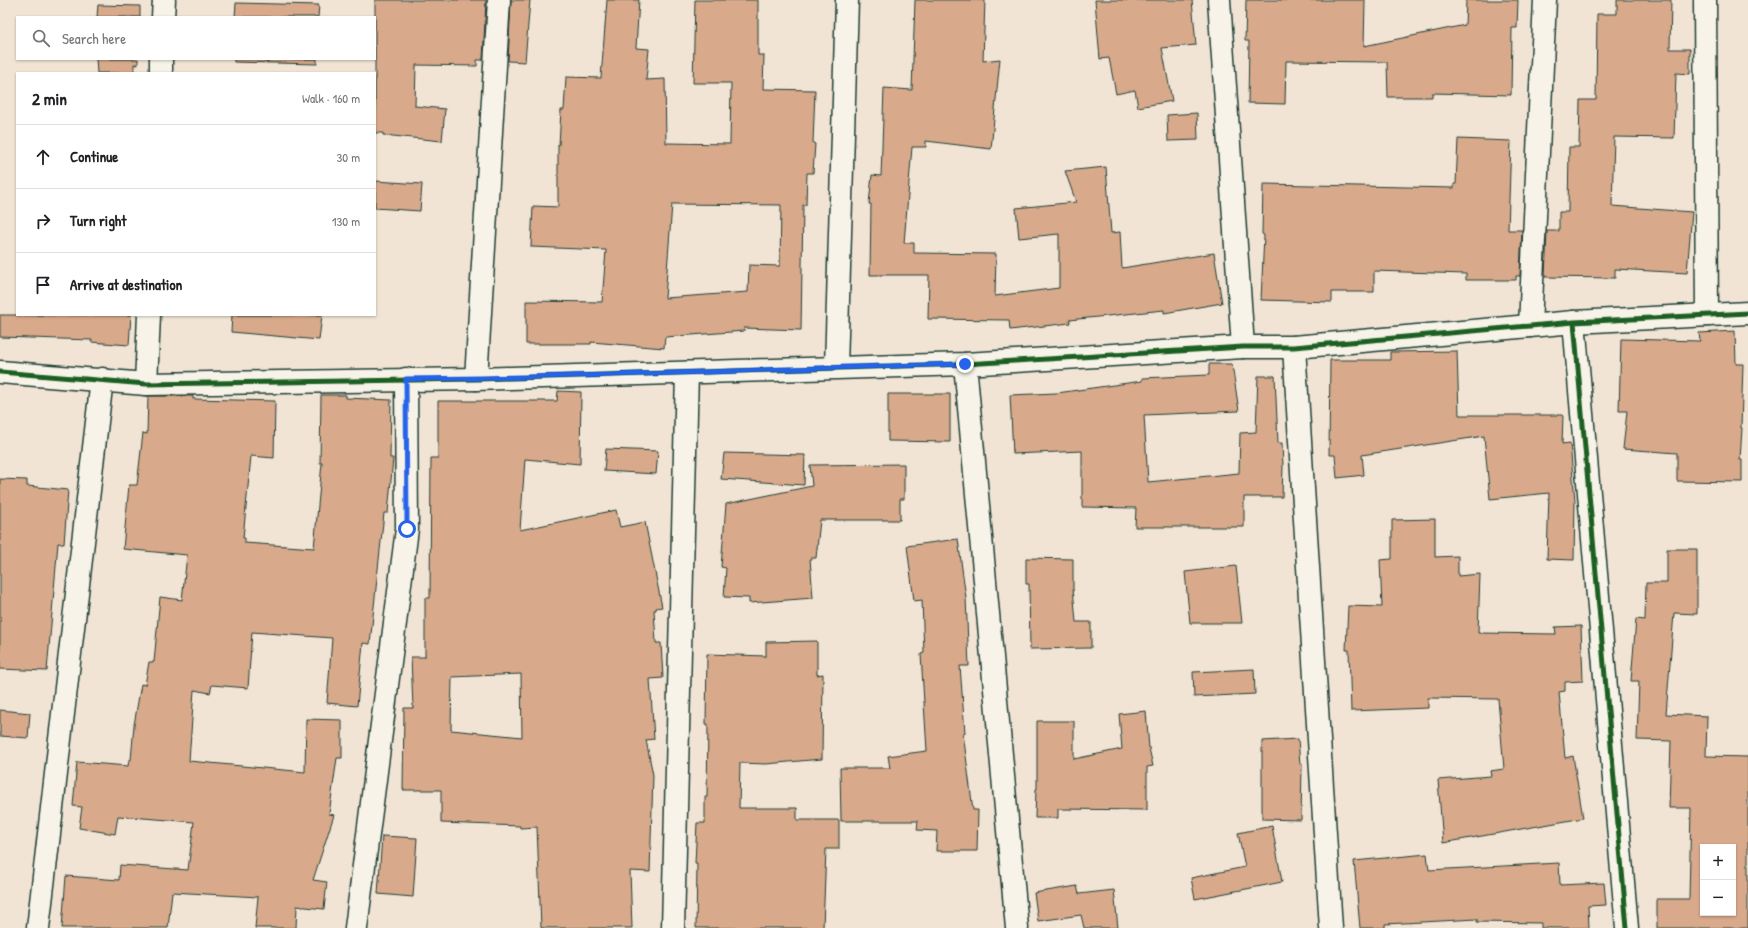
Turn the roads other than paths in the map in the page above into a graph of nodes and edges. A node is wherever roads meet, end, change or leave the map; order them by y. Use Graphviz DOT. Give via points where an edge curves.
graph roads {
  1 [pos="164,0"];
  2 [pos="499,0"];
  3 [pos="847,0"];
  4 [pos="1219,0"];
  5 [pos="1545,0"];
  6 [pos="1705,0"];
  7 [pos="163,16"];
  8 [pos="161,60"];
  9 [pos="161,72"];
  10 [pos="1748,313"];
  11 [pos="1707,314"];
  12 [pos="149,316"];
  13 [pos="1574,322"];
  14 [pos="1530,326"];
  15 [pos="1243,347"];
  16 [pos="1294,347"];
  17 [pos="965,364"];
  18 [pos="836,367"];
  19 [pos="0,372"];
  20 [pos="687,373"];
  21 [pos="102,379"];
  22 [pos="406,379"];
  23 [pos="476,379"];
  24 [pos="146,384"];
  25 [pos="38,928"];
  26 [pos="356,928"];
  27 [pos="673,928"];
  28 [pos="1017,928"];
  29 [pos="1331,928"];
  30 [pos="1627,928"];
  1 -- 7 [label="street"];
  2 -- 23 [label="street"];
  3 -- 18 [label="street"];
  4 -- 15 [label="street"];
  5 -- 14 [label="street"];
  6 -- 11 [label="street"];
  8 -- 9 [label="street"];
  10 -- 11 [label="street"];
  11 -- 13 [label="street"];
  12 -- 24 [label="street"];
  13 -- 14 [label="street"];
  13 -- 30 [label="street"];
  14 -- 16 [label="street"];
  15 -- 16 [label="street"];
  15 -- 17 [label="street"];
  16 -- 29 [label="street"];
  17 -- 18 [label="street"];
  17 -- 28 [label="street"];
  18 -- 20 [label="street"];
  19 -- 21 [label="street"];
  20 -- 23 [label="street"];
  20 -- 27 [label="street"];
  21 -- 24 [label="street"];
  21 -- 25 [label="street"];
  22 -- 23 [label="street"];
  22 -- 24 [label="street"];
  22 -- 26 [label="street" via="407,529"];
}
